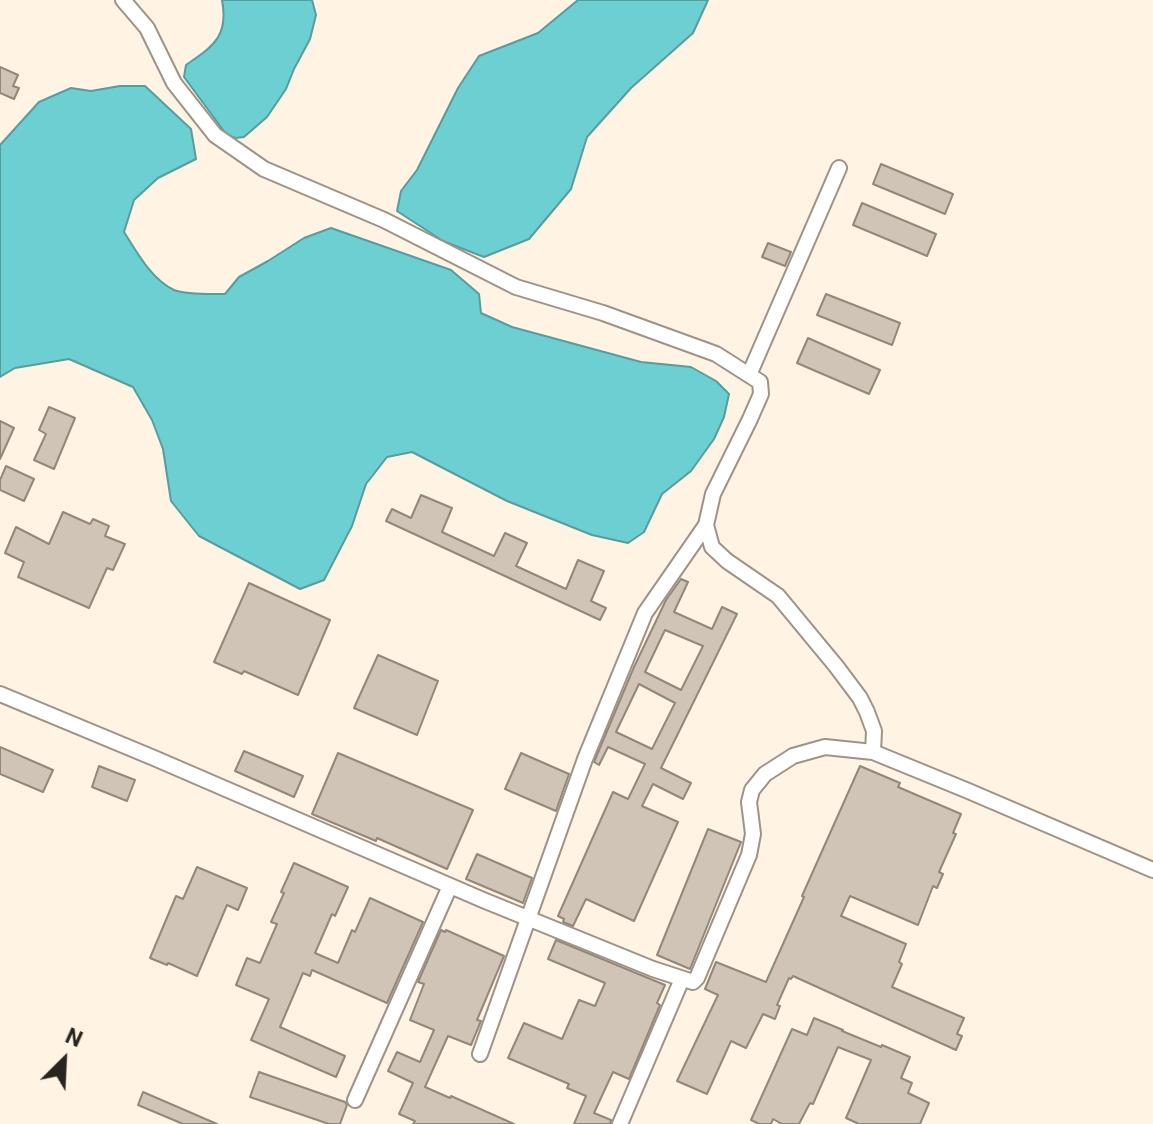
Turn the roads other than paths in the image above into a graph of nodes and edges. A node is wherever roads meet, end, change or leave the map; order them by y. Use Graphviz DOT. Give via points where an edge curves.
graph roads {
  1 [pos="123,0"];
  2 [pos="839,168"];
  3 [pos="749,375"];
  4 [pos="706,525"];
  5 [pos="0,694"];
  6 [pos="873,752"];
  7 [pos="1153,870"];
  8 [pos="450,886"];
  9 [pos="527,918"];
  10 [pos="682,979"];
  11 [pos="480,1054"];
  12 [pos="355,1100"];
  13 [pos="620,1124"];
  1 -- 3 [label="street" via="147,28 174,83 215,135 264,169 384,220 516,287 716,354"];
  2 -- 3 [label="street"];
  3 -- 4 [label="street" via="760,382 761,394 713,494"];
  4 -- 6 [label="street" via="712,547 778,596 860,698 874,731"];
  4 -- 9 [label="street" via="645,613"];
  5 -- 8 [label="street"];
  6 -- 7 [label="street"];
  6 -- 10 [label="street" via="825,747 793,756 765,774 749,802 749,855 697,978"];
  8 -- 9 [label="street"];
  8 -- 12 [label="street"];
  9 -- 10 [label="street"];
  9 -- 11 [label="street"];
  10 -- 13 [label="street"];
}
